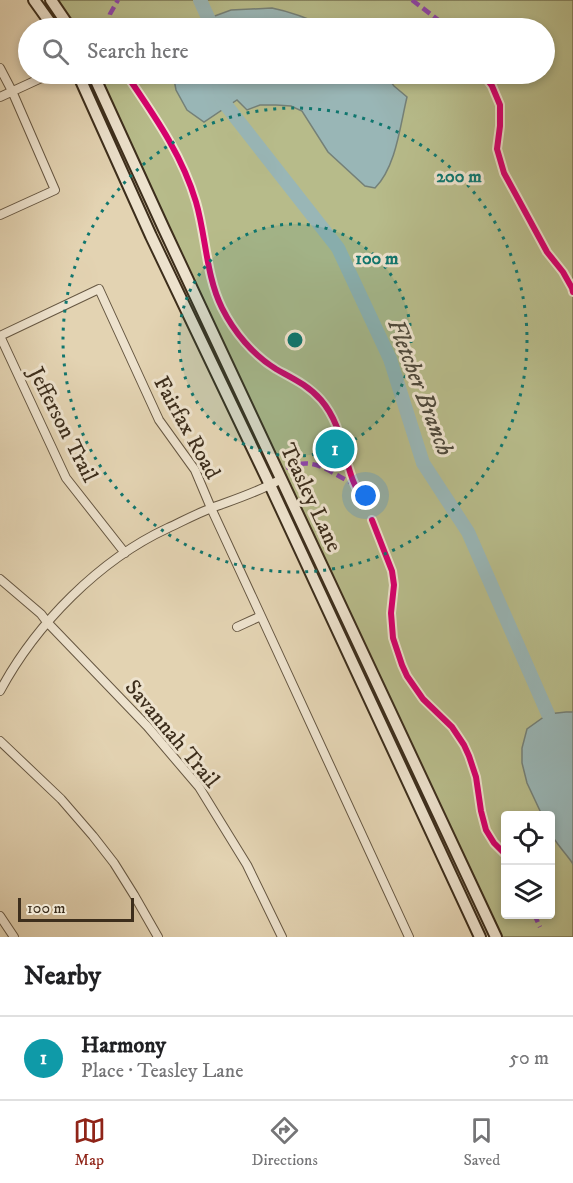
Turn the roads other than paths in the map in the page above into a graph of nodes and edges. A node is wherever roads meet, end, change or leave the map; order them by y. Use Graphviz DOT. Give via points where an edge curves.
graph roads {
  1 [pos="34,0"];
  2 [pos="51,0"];
  3 [pos="47,18"];
  4 [pos="63,18"];
  5 [pos="0,68"];
  6 [pos="28,84"];
  7 [pos="83,84"];
  8 [pos="98,84"];
  9 [pos="12,91"];
  10 [pos="0,97"];
  11 [pos="0,215"];
  12 [pos="0,336"];
  13 [pos="281,479"];
  14 [pos="270,485"];
  15 [pos="211,508"];
  16 [pos="124,553"];
  17 [pos="0,579"];
  18 [pos="261,616"];
  19 [pos="47,622"];
  20 [pos="237,627"];
  21 [pos="0,691"];
  22 [pos="0,741"];
  23 [pos="0,916"];
  24 [pos="14,937"];
  25 [pos="158,937"];
  26 [pos="282,937"];
  27 [pos="409,937"];
  28 [pos="480,937"];
  29 [pos="496,937"];
  1 -- 3 [label="main road"];
  2 -- 4 [label="main road"];
  5 -- 9 [label="street"];
  6 -- 9 [label="street"];
  7 -- 14 [label="main road, Teasley Lane"];
  8 -- 13 [label="main road, Teasley Lane"];
  9 -- 10 [label="street"];
  9 -- 11 [label="street" via="56,190"];
  12 -- 15 [label="street, Fairfax Road" via="99,289 159,420 195,470"];
  12 -- 16 [label="street, Jefferson Trail" via="66,478"];
  13 -- 14 [label="street"];
  13 -- 29 [label="main road, Teasley Lane"];
  14 -- 15 [label="street"];
  14 -- 28 [label="main road, Teasley Lane"];
  15 -- 16 [label="street"];
  15 -- 18 [label="street, Fairfax Road"];
  16 -- 19 [label="street" via="83,585"];
  17 -- 19 [label="street, Savannah Trail"];
  18 -- 20 [label="street"];
  18 -- 27 [label="street, Fairfax Road"];
  19 -- 21 [label="street"];
  19 -- 26 [label="street, Savannah Trail" via="147,726 199,787 247,865"];
  22 -- 25 [label="street" via="61,799 93,836 114,863"];
  23 -- 24 [label="street"];
}
